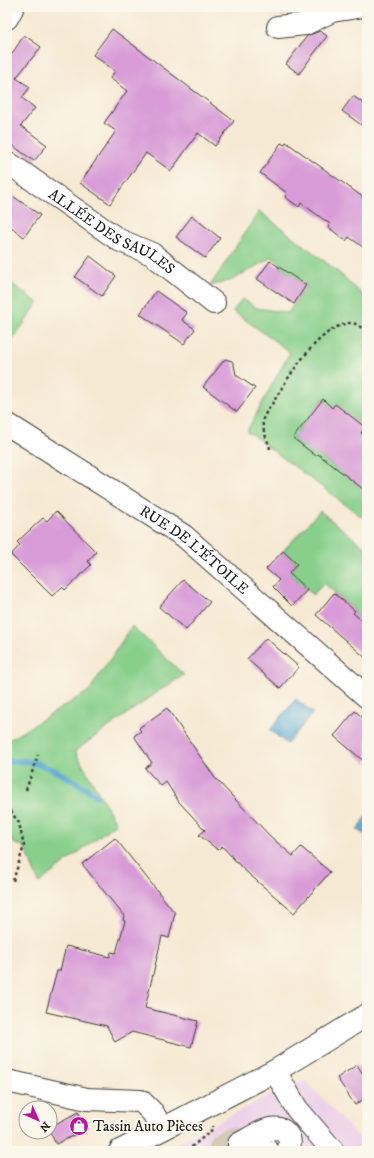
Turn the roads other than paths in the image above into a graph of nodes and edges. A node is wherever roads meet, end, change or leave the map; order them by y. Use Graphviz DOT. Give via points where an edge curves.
graph roads {
  1 [pos="13,7"];
  2 [pos="358,7"];
  3 [pos="7,18"];
  4 [pos="278,27"];
  5 [pos="7,162"];
  6 [pos="214,303"];
  7 [pos="7,424"];
  8 [pos="367,697"];
  9 [pos="367,1015"];
  10 [pos="275,1071"];
  11 [pos="7,1081"];
  12 [pos="162,1130"];
  13 [pos="243,1147"];
  14 [pos="120,1151"];
  15 [pos="268,1151"];
  16 [pos="288,1151"];
  17 [pos="333,1151"];
  1 -- 3 [label="street"];
  2 -- 4 [label="street" via="332,11 305,24"];
  5 -- 6 [label="street, ALLÉE DES SAULES" via="119,240 152,254"];
  7 -- 8 [label="street, RUE DE L'ÉTOILE" via="184,536"];
  9 -- 10 [label="street"];
  10 -- 12 [label="street"];
  10 -- 17 [label="street" via="297,1109"];
  11 -- 12 [label="street" via="87,1099 141,1101 153,1113"];
  12 -- 14 [label="street"];
  13 -- 15 [label="street"];
  13 -- 16 [label="street" via="266,1130 276,1127 284,1130 289,1138"];
}
